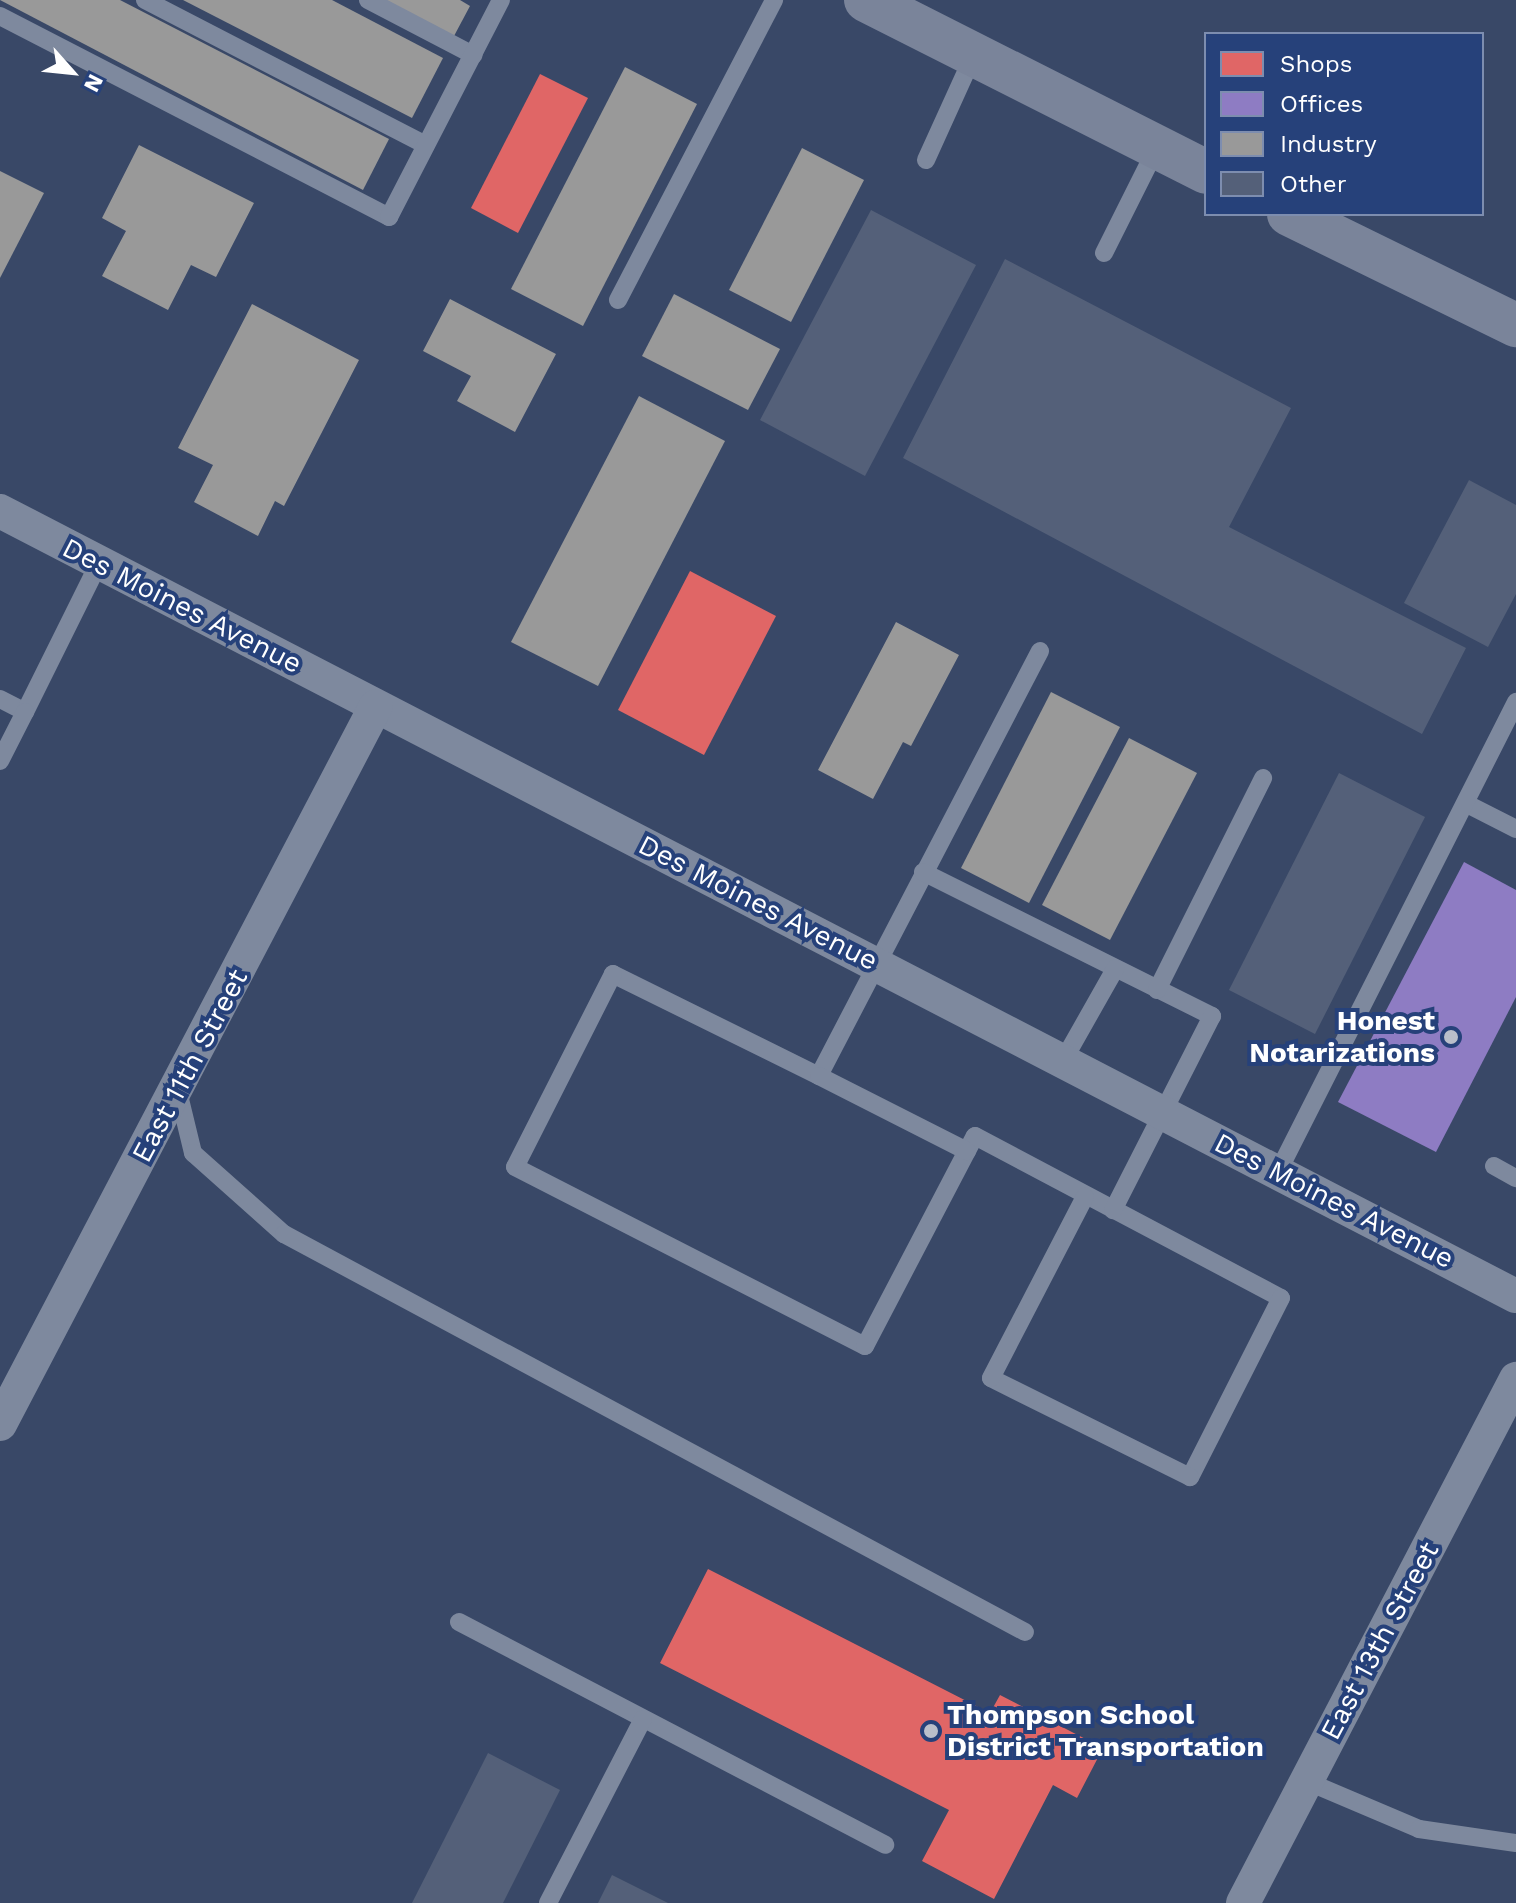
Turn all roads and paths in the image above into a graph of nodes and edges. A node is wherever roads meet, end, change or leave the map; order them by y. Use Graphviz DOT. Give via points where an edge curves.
graph roads {
  1 [pos="145,0"];
  2 [pos="368,0"];
  3 [pos="501,0"];
  4 [pos="774,0"];
  5 [pos="866,0"];
  6 [pos="0,16"];
  7 [pos="974,54"];
  8 [pos="473,55"];
  9 [pos="426,145"];
  10 [pos="1157,147"];
  11 [pos="926,160"];
  12 [pos="1204,171"];
  13 [pos="1293,216"];
  14 [pos="1104,253"];
  15 [pos="618,300"];
  16 [pos="1516,325"];
  17 [pos="0,511"];
  18 [pos="99,563"];
  19 [pos="1040,651"];
  20 [pos="0,699"];
  21 [pos="1516,702"];
  22 [pos="376,706"];
  23 [pos="25,712"];
  24 [pos="0,761"];
  25 [pos="1263,778"];
  26 [pos="1467,804"];
  27 [pos="1516,829"];
  28 [pos="923,872"];
  29 [pos="877,965"];
  30 [pos="1115,969"];
  31 [pos="1157,990"];
  32 [pos="1063,1061"];
  33 [pos="819,1076"];
  34 [pos="178,1091"];
  35 [pos="1162,1112"];
  36 [pos="967,1151"];
  37 [pos="1494,1166"];
  38 [pos="1278,1172"];
  39 [pos="1516,1178"];
  40 [pos="1085,1197"];
  41 [pos="1113,1210"];
  42 [pos="1516,1296"];
  43 [pos="1516,1379"];
  44 [pos="0,1424"];
  45 [pos="459,1622"];
  46 [pos="1025,1632"];
  47 [pos="643,1719"];
  48 [pos="1306,1781"];
  49 [pos="1516,1843"];
  50 [pos="885,1845"];
  51 [pos="548,1903"];
  52 [pos="1243,1903"];
  1 -- 9 [label="lane"];
  2 -- 8 [label="lane"];
  3 -- 8 [label="lane"];
  4 -- 15 [label="lane"];
  5 -- 7 [label="main road"];
  6 -- 9 [label="lane" via="389,217"];
  7 -- 10 [label="main road"];
  7 -- 11 [label="lane"];
  8 -- 9 [label="lane"];
  10 -- 12 [label="main road"];
  10 -- 14 [label="lane"];
  13 -- 16 [label="main road"];
  17 -- 18 [label="street, Des Moines Avenue"];
  18 -- 22 [label="street, Des Moines Avenue"];
  18 -- 23 [label="lane"];
  19 -- 28 [label="lane"];
  20 -- 23 [label="lane"];
  21 -- 26 [label="lane"];
  22 -- 29 [label="street, Des Moines Avenue"];
  22 -- 34 [label="street, East 11th Street"];
  23 -- 24 [label="lane"];
  25 -- 31 [label="lane"];
  26 -- 27 [label="lane"];
  26 -- 38 [label="lane"];
  28 -- 29 [label="lane"];
  28 -- 30 [label="lane"];
  29 -- 32 [label="street, Des Moines Avenue"];
  29 -- 33 [label="lane"];
  30 -- 31 [label="lane"];
  30 -- 32 [label="lane"];
  31 -- 35 [label="lane" via="1212,1016"];
  32 -- 35 [label="street, Des Moines Avenue"];
  33 -- 36 [label="lane"];
  33 -- 36 [label="lane" via="613,974 515,1167 865,1346"];
  34 -- 44 [label="street, East 11th Street"];
  34 -- 46 [label="lane" via="193,1153 284,1234"];
  35 -- 38 [label="street, Des Moines Avenue"];
  35 -- 41 [label="lane"];
  36 -- 40 [label="lane" via="975,1136"];
  37 -- 39 [label="lane"];
  38 -- 42 [label="street, Des Moines Avenue"];
  40 -- 41 [label="lane"];
  40 -- 41 [label="lane" via="991,1378 1190,1477 1281,1298"];
  43 -- 48 [label="street, East 13th Street"];
  45 -- 47 [label="lane"];
  47 -- 50 [label="lane"];
  47 -- 51 [label="lane"];
  48 -- 49 [label="lane" via="1419,1829"];
  48 -- 52 [label="street, East 13th Street"];
}
